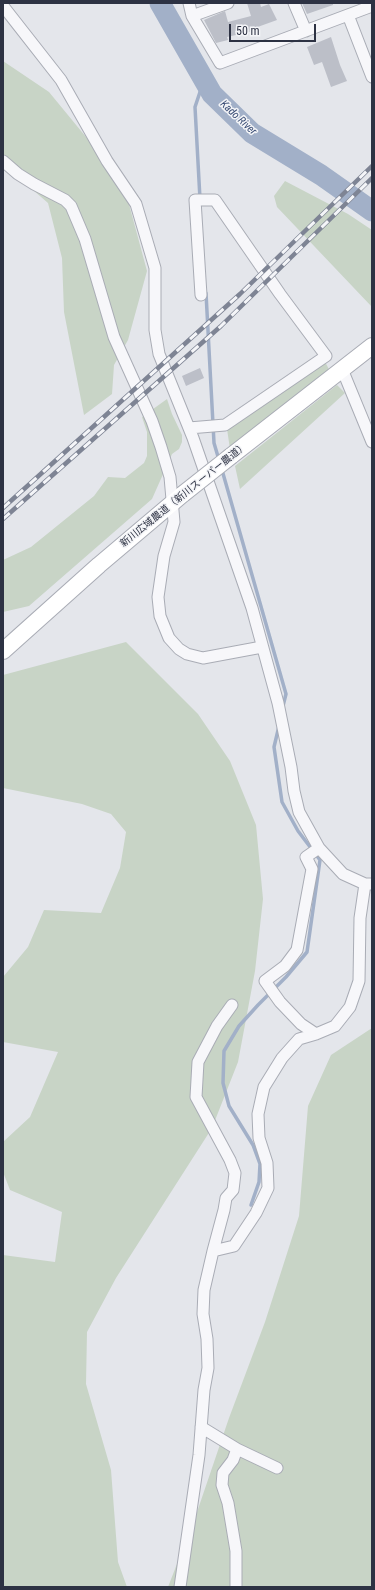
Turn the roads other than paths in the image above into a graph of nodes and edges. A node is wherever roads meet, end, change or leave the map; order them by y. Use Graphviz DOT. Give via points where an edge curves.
graph roads {
  1 [pos="188,3"];
  2 [pos="228,3"];
  3 [pos="294,3"];
  4 [pos="3,6"];
  5 [pos="366,6"];
  6 [pos="348,15"];
  7 [pos="192,16"];
  8 [pos="306,31"];
  9 [pos="372,77"];
  10 [pos="3,161"];
  11 [pos="201,295"];
  12 [pos="372,346"];
  13 [pos="342,369"];
  14 [pos="189,428"];
  15 [pos="372,442"];
  16 [pos="178,498"];
  17 [pos="262,647"];
  18 [pos="3,652"];
  19 [pos="319,849"];
  20 [pos="369,884"];
  21 [pos="232,1005"];
  22 [pos="316,1034"];
  23 [pos="213,1251"];
  24 [pos="201,1427"];
  25 [pos="237,1449"];
  26 [pos="277,1468"];
  27 [pos="180,1587"];
  28 [pos="236,1587"];
  1 -- 7 [label="street"];
  2 -- 7 [label="street"];
  3 -- 8 [label="street"];
  4 -- 14 [label="street" via="61,80 107,161 136,204 155,268 155,330 159,354"];
  5 -- 6 [label="street"];
  6 -- 8 [label="street"];
  6 -- 9 [label="street"];
  7 -- 8 [label="street" via="220,63"];
  10 -- 16 [label="street" via="18,174 65,200 71,206 85,239 114,337 152,421"];
  11 -- 14 [label="street" via="195,200 215,200 326,356 225,425"];
  12 -- 13 [label="street, 新川広域農道（新川スーパー農道）"];
  13 -- 15 [label="street"];
  13 -- 16 [label="street, 新川広域農道（新川スーパー農道）, bridge"];
  14 -- 17 [label="street" via="252,608"];
  16 -- 17 [label="street" via="164,556 158,596 160,616 169,638 187,654 203,658"];
  16 -- 18 [label="street, 新川広域農道（新川スーパー農道）" via="99,564"];
  17 -- 19 [label="street" via="278,703 294,791 300,812"];
  19 -- 20 [label="street" via="343,874"];
  19 -- 22 [label="street" via="307,857 312,870 297,950 284,966 266,981 277,998 301,1024"];
  20 -- 22 [label="street" via="360,918 359,981 350,1007 335,1026"];
  21 -- 23 [label="street" via="217,1026 198,1062 196,1097 235,1173 233,1190 226,1198"];
  22 -- 23 [label="street" via="300,1039 282,1058 264,1087 258,1114 259,1138 267,1163 268,1188 256,1213 234,1246"];
  23 -- 24 [label="street" via="204,1290 203,1314 208,1368"];
  24 -- 25 [label="street"];
  24 -- 27 [label="street"];
  25 -- 26 [label="street"];
  25 -- 28 [label="street" via="233,1460 223,1473 222,1485 228,1503 236,1552"];
}
